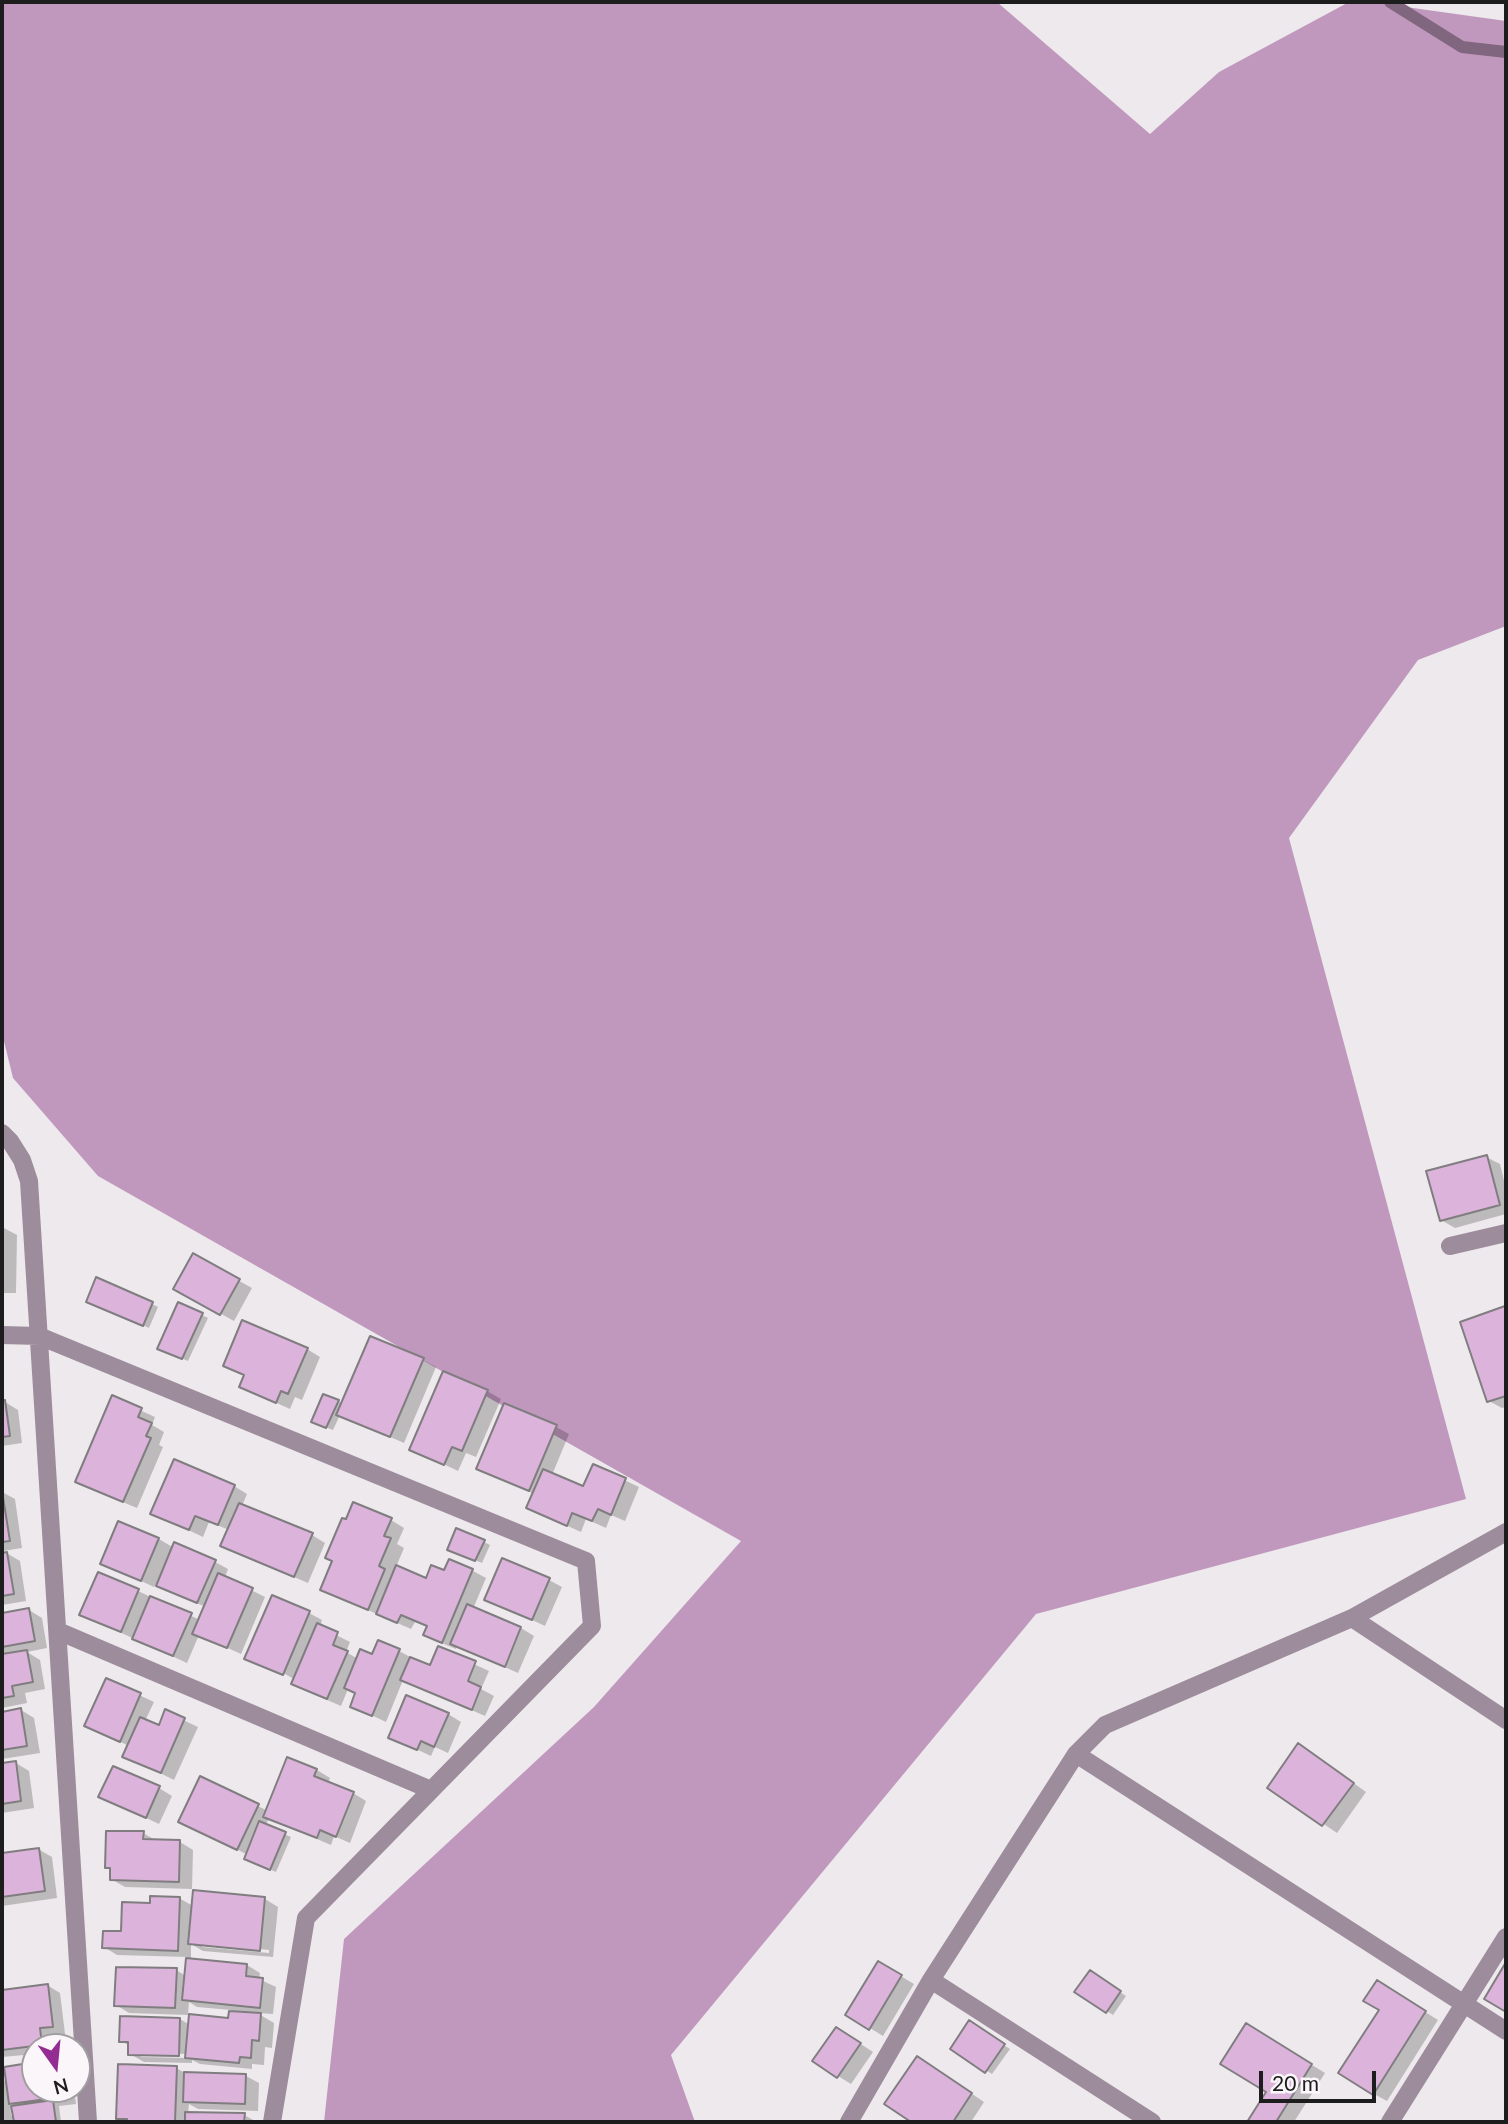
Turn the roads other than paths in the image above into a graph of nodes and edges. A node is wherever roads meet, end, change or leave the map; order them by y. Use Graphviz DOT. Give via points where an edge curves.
graph roads {
  1 [pos="2,1133"];
  2 [pos="1506,1233"];
  3 [pos="1450,1246"];
  4 [pos="2,1335"];
  5 [pos="39,1336"];
  6 [pos="1506,1532"];
  7 [pos="1352,1618"];
  8 [pos="58,1631"];
  9 [pos="1506,1720"];
  10 [pos="1076,1754"];
  11 [pos="431,1790"];
  12 [pos="1506,1937"];
  13 [pos="931,1980"];
  14 [pos="1464,2005"];
  15 [pos="1506,2031"];
  16 [pos="88,2122"];
  17 [pos="272,2122"];
  18 [pos="849,2122"];
  19 [pos="1152,2122"];
  20 [pos="1390,2122"];
  1 -- 5 [label="street" via="22,1160 29,1181"];
  2 -- 3 [label="street"];
  4 -- 5 [label="street"];
  5 -- 8 [label="street"];
  5 -- 11 [label="street" via="586,1561 592,1626"];
  6 -- 7 [label="street"];
  7 -- 9 [label="street"];
  7 -- 10 [label="street" via="1105,1725"];
  8 -- 11 [label="street"];
  8 -- 16 [label="street"];
  10 -- 13 [label="street"];
  10 -- 14 [label="street"];
  11 -- 17 [label="street" via="306,1918"];
  12 -- 14 [label="street"];
  13 -- 18 [label="street"];
  13 -- 19 [label="street"];
  14 -- 15 [label="street"];
  14 -- 20 [label="street"];
}
